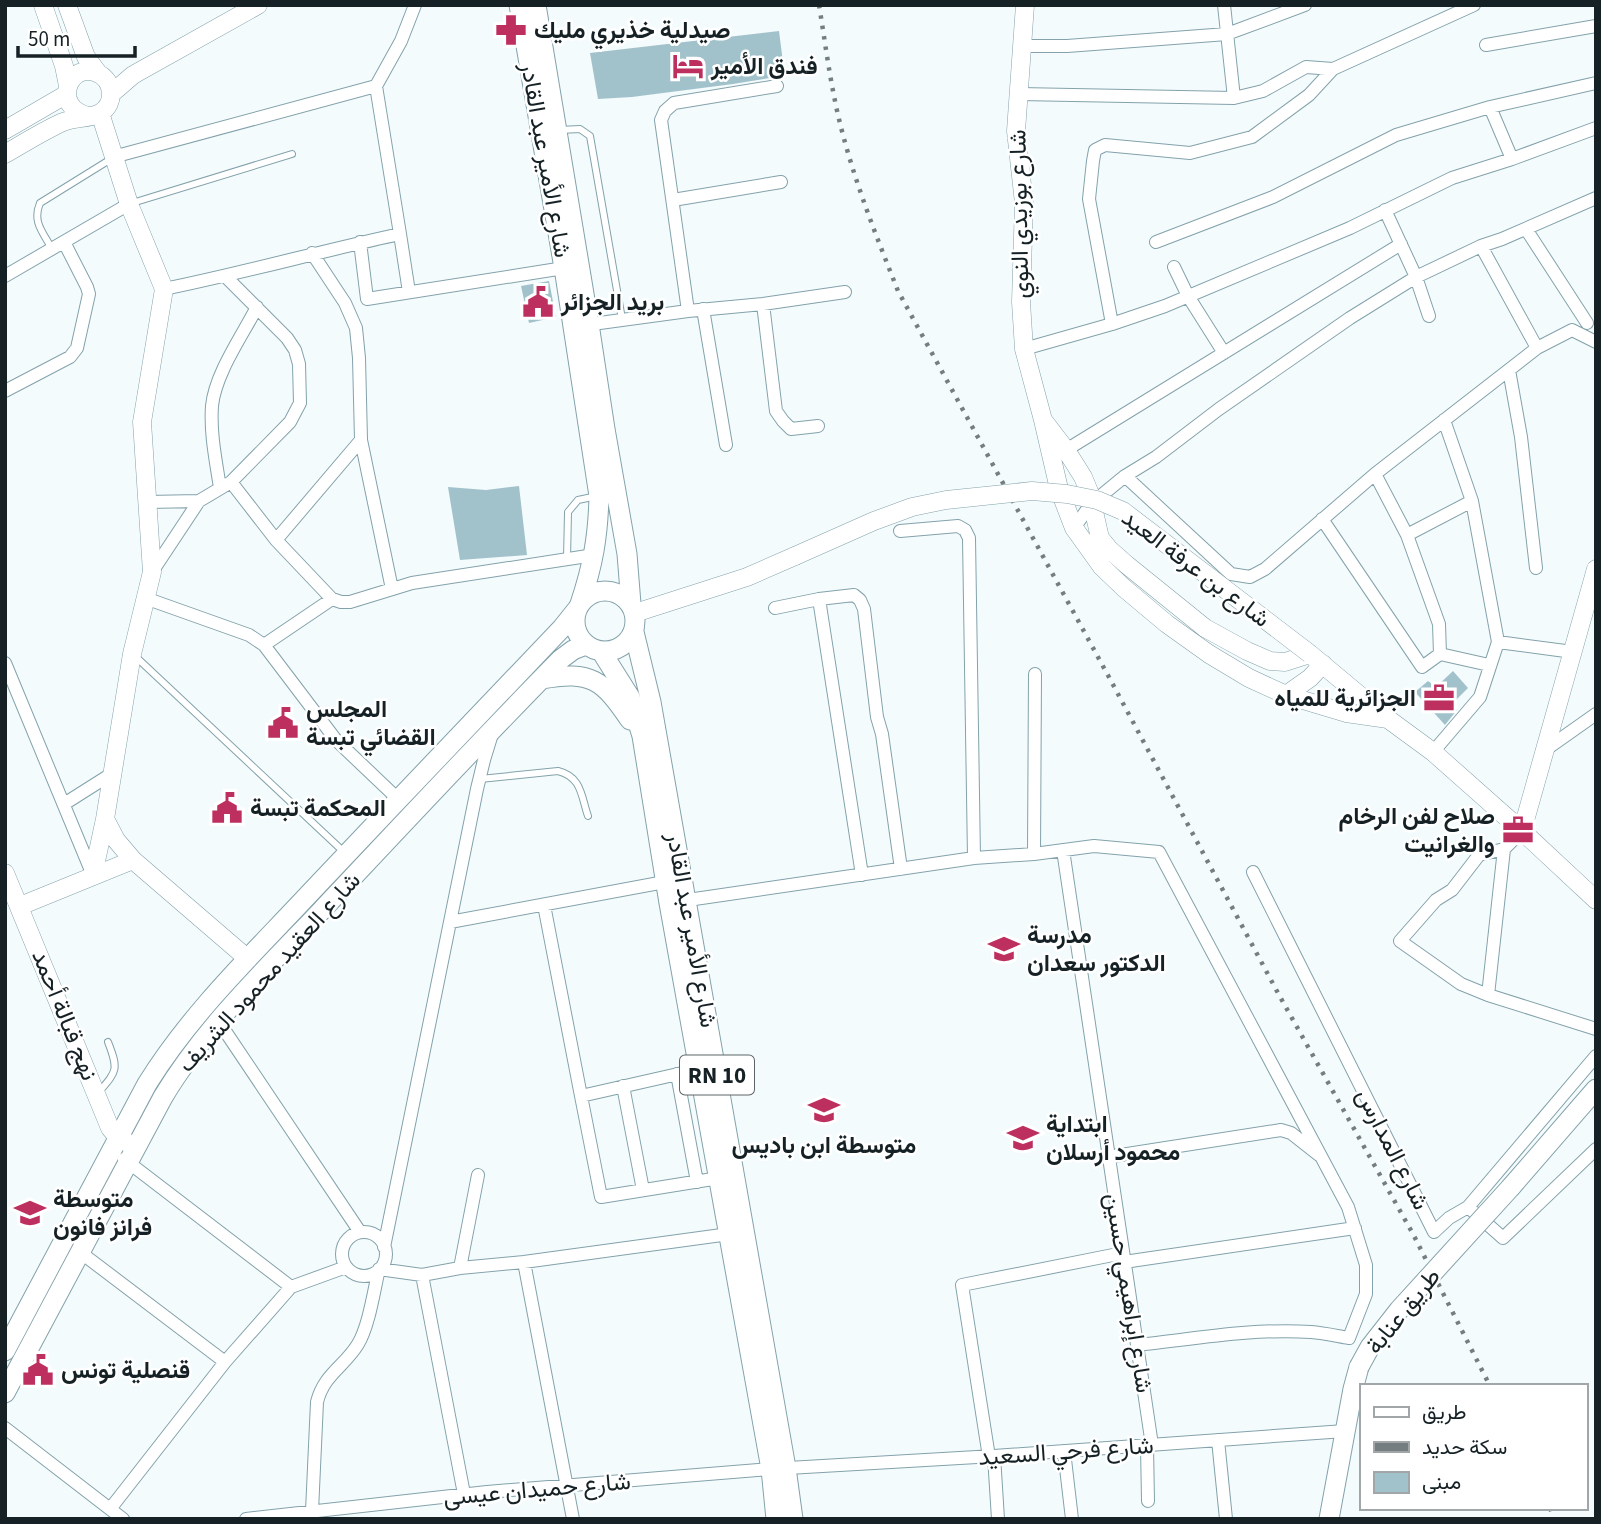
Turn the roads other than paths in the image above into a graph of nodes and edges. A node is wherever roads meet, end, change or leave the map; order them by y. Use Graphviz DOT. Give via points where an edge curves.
graph roads {
  1 [pos="43,5"];
  2 [pos="67,5"];
  3 [pos="258,5"];
  4 [pos="415,5"];
  5 [pos="519,5"];
  6 [pos="536,5"];
  7 [pos="1025,5"];
  8 [pos="1224,5"];
  9 [pos="1305,5"];
  10 [pos="1474,5"];
  11 [pos="1596,26"];
  12 [pos="1227,34"];
  13 [pos="1486,45"];
  14 [pos="1021,46"];
  15 [pos="1333,69"];
  16 [pos="105,81"];
  17 [pos="1596,83"];
  18 [pos="376,86"];
  19 [pos="777,86"];
  20 [pos="67,90"];
  21 [pos="1019,94"];
  22 [pos="1234,98"];
  23 [pos="1490,107"];
  24 [pos="94,114"];
  25 [pos="1596,128"];
  26 [pos="5,130"];
  27 [pos="558,130"];
  28 [pos="5,154"];
  29 [pos="292,154"];
  30 [pos="113,157"];
  31 [pos="1512,159"];
  32 [pos="781,182"];
  33 [pos="1596,198"];
  34 [pos="673,200"];
  35 [pos="130,204"];
  36 [pos="1385,210"];
  37 [pos="1526,229"];
  38 [pos="400,234"];
  39 [pos="64,242"];
  40 [pos="360,242"];
  41 [pos="1156,242"];
  42 [pos="1401,244"];
  43 [pos="1481,246"];
  44 [pos="52,249"];
  45 [pos="312,253"];
  46 [pos="1174,267"];
  47 [pos="564,268"];
  48 [pos="5,276"];
  49 [pos="226,276"];
  50 [pos="1416,277"];
  51 [pos="164,289"];
  52 [pos="409,292"];
  53 [pos="845,292"];
  54 [pos="1188,296"];
  55 [pos="367,299"];
  56 [pos="345,303"];
  57 [pos="762,304"];
  58 [pos="257,307"];
  59 [pos="703,309"];
  60 [pos="688,310"];
  61 [pos="1429,316"];
  62 [pos="622,319"];
  63 [pos="1592,320"];
  64 [pos="1112,324"];
  65 [pos="581,325"];
  66 [pos="1572,330"];
  67 [pos="1596,342"];
  68 [pos="1537,348"];
  69 [pos="1024,349"];
  70 [pos="1224,353"];
  71 [pos="1509,370"];
  72 [pos="5,391"];
  73 [pos="1043,420"];
  74 [pos="1444,421"];
  75 [pos="818,426"];
  76 [pos="360,440"];
  77 [pos="726,445"];
  78 [pos="1066,450"];
  79 [pos="1375,474"];
  80 [pos="1125,476"];
  81 [pos="226,485"];
  82 [pos="599,496"];
  83 [pos="199,501"];
  84 [pos="1472,501"];
  85 [pos="147,502"];
  86 [pos="1091,504"];
  87 [pos="1322,519"];
  88 [pos="1074,527"];
  89 [pos="900,531"];
  90 [pos="1407,535"];
  91 [pos="276,540"];
  92 [pos="594,555"];
  93 [pos="567,559"];
  94 [pos="1536,568"];
  95 [pos="1596,569"];
  96 [pos="152,572"];
  97 [pos="392,589"];
  98 [pos="145,598"];
  99 [pos="332,599"];
  100 [pos="819,599"];
  101 [pos="579,606"];
  102 [pos="775,608"];
  103 [pos="633,616"];
  104 [pos="1498,642"];
  105 [pos="264,645"];
  106 [pos="594,648"];
  107 [pos="1573,652"];
  108 [pos="132,654"];
  109 [pos="1440,654"];
  110 [pos="1316,659"];
  111 [pos="5,663"];
  112 [pos="1489,665"];
  113 [pos="1035,674"];
  114 [pos="542,679"];
  115 [pos="1286,695"];
  116 [pos="1596,715"];
  117 [pos="1388,719"];
  118 [pos="494,727"];
  119 [pos="642,736"];
  120 [pos="1545,750"];
  121 [pos="1433,752"];
  122 [pos="113,773"];
  123 [pos="480,779"];
  124 [pos="398,799"];
  125 [pos="64,804"];
  126 [pos="588,816"];
  127 [pos="105,819"];
  128 [pos="1522,831"];
  129 [pos="1504,849"];
  130 [pos="1063,850"];
  131 [pos="1034,854"];
  132 [pos="346,855"];
  133 [pos="974,858"];
  134 [pos="133,860"];
  135 [pos="901,869"];
  136 [pos="1253,872"];
  137 [pos="5,873"];
  138 [pos="93,875"];
  139 [pos="862,875"];
  140 [pos="675,880"];
  141 [pos="1596,900"];
  142 [pos="678,901"];
  143 [pos="544,905"];
  144 [pos="20,906"];
  145 [pos="450,922"];
  146 [pos="248,959"];
  147 [pos="1488,995"];
  148 [pos="219,1022"];
  149 [pos="1596,1029"];
  150 [pos="108,1042"];
  151 [pos="1596,1056"];
  152 [pos="700,1069"];
  153 [pos="677,1074"];
  154 [pos="623,1086"];
  155 [pos="1596,1089"];
  156 [pos="97,1094"];
  157 [pos="581,1096"];
  158 [pos="1596,1102"];
  159 [pos="1551,1140"];
  160 [pos="114,1145"];
  161 [pos="1596,1149"];
  162 [pos="132,1154"];
  163 [pos="1108,1157"];
  164 [pos="1322,1157"];
  165 [pos="478,1175"];
  166 [pos="719,1178"];
  167 [pos="697,1182"];
  168 [pos="643,1190"];
  169 [pos="1468,1207"];
  170 [pos="1355,1228"];
  171 [pos="360,1233"];
  172 [pos="729,1234"];
  173 [pos="384,1247"];
  174 [pos="80,1252"];
  175 [pos="1124,1257"];
  176 [pos="524,1262"];
  177 [pos="346,1267"];
  178 [pos="460,1268"];
  179 [pos="379,1269"];
  180 [pos="422,1275"];
  181 [pos="290,1287"];
  182 [pos="1137,1345"];
  183 [pos="5,1350"];
  184 [pos="225,1362"];
  185 [pos="5,1393"];
  186 [pos="5,1428"];
  187 [pos="1345,1431"];
  188 [pos="1218,1440"];
  189 [pos="1149,1446"];
  190 [pos="1064,1451"];
  191 [pos="991,1456"];
  192 [pos="778,1469"];
  193 [pos="566,1487"];
  194 [pos="464,1494"];
  195 [pos="1148,1501"];
  196 [pos="110,1509"];
  197 [pos="312,1511"];
  198 [pos="123,1519"];
  199 [pos="246,1519"];
  200 [pos="573,1519"];
  201 [pos="776,1519"];
  202 [pos="793,1519"];
  203 [pos="998,1519"];
  204 [pos="1072,1519"];
  205 [pos="1226,1519"];
  206 [pos="1329,1519"];
  1 -- 20 [label="street" via="64,66"];
  2 -- 16 [label="street" via="86,57"];
  3 -- 16 [label="street" via="134,75"];
  4 -- 18 [label="street"];
  5 -- 47 [label="main road, شارع الأمير عبد القادر / RN 10"];
  6 -- 27 [label="main road, شارع الأمير عبد القادر / RN 10"];
  7 -- 14 [label="street, شارع بوزيدي النوي"];
  8 -- 12 [label="street"];
  9 -- 12 [label="street"];
  10 -- 15 [label="street"];
  11 -- 13 [label="street"];
  12 -- 14 [label="street"];
  12 -- 22 [label="street"];
  14 -- 21 [label="street, شارع بوزيدي النوي"];
  15 -- 22 [label="street" via="1306,67 1263,91"];
  15 -- 64 [label="street" via="1309,95 1252,137 1190,153 1105,145 1095,150 1089,199"];
  16 -- 20 [label="street" via="90,71 83,72"];
  16 -- 24 [label="street" via="110,102"];
  17 -- 23 [label="street"];
  18 -- 30 [label="street"];
  18 -- 38 [label="street"];
  19 -- 34 [label="street" via="674,103 665,111 661,120"];
  20 -- 24 [label="street" via="74,110"];
  20 -- 26 [label="street"];
  21 -- 22 [label="street"];
  21 -- 69 [label="street, شارع بوزيدي النوي" via="1016,131 1024,203"];
  23 -- 31 [label="street"];
  23 -- 41 [label="street" via="1396,135 1273,197"];
  24 -- 28 [label="street" via="64,121"];
  24 -- 30 [label="street"];
  25 -- 31 [label="street"];
  27 -- 62 [label="lane" via="580,128 590,136"];
  27 -- 65 [label="main road, شارع الأمير عبد القادر / RN 10"];
  29 -- 35 [label="lane"];
  30 -- 35 [label="street"];
  30 -- 44 [label="lane" via="40,203 37,222"];
  31 -- 36 [label="street" via="1452,178"];
  32 -- 34 [label="street"];
  33 -- 37 [label="street"];
  34 -- 60 [label="street"];
  35 -- 39 [label="street"];
  35 -- 51 [label="street"];
  36 -- 42 [label="street"];
  36 -- 54 [label="street"];
  37 -- 43 [label="street"];
  37 -- 63 [label="street"];
  38 -- 40 [label="street"];
  38 -- 52 [label="street"];
  39 -- 44 [label="street"];
  39 -- 72 [label="street" via="89,294 78,348 70,357"];
  40 -- 45 [label="street"];
  40 -- 55 [label="street"];
  42 -- 50 [label="street"];
  42 -- 70 [label="street"];
  43 -- 50 [label="street"];
  43 -- 68 [label="street"];
  44 -- 48 [label="street"];
  45 -- 49 [label="street"];
  45 -- 56 [label="street"];
  46 -- 54 [label="street"];
  47 -- 52 [label="street"];
  47 -- 65 [label="main road, شارع الأمير عبد القادر / RN 10"];
  49 -- 51 [label="street"];
  49 -- 58 [label="street"];
  50 -- 61 [label="street"];
  50 -- 80 [label="street"];
  51 -- 85 [label="street" via="142,422"];
  52 -- 55 [label="street"];
  53 -- 57 [label="street"];
  54 -- 64 [label="street"];
  54 -- 70 [label="street"];
  55 -- 56 [label="street"];
  56 -- 76 [label="street" via="356,328"];
  57 -- 59 [label="street"];
  57 -- 75 [label="street" via="776,411 791,429"];
  58 -- 81 [label="street" via="219,378 212,404 211,431"];
  58 -- 81 [label="street" via="295,350 300,403 290,422"];
  59 -- 60 [label="street"];
  59 -- 77 [label="street"];
  60 -- 62 [label="street"];
  62 -- 65 [label="street"];
  63 -- 66 [label="street"];
  64 -- 69 [label="street"];
  65 -- 82 [label="main road, شارع الأمير عبد القادر / RN 10"];
  65 -- 103 [label="main road, شارع الأمير عبد القادر / RN 10" via="605,429"];
  66 -- 67 [label="street"];
  66 -- 68 [label="street"];
  68 -- 71 [label="street"];
  69 -- 73 [label="street, شارع بوزيدي النوي"];
  70 -- 78 [label="street"];
  71 -- 74 [label="street"];
  71 -- 94 [label="street"];
  73 -- 78 [label="street, شارع بوزيدي النوي"];
  73 -- 88 [label="street, شارع بوزيدي النوي" via="1059,489"];
  74 -- 79 [label="street"];
  74 -- 84 [label="street"];
  76 -- 91 [label="street"];
  76 -- 97 [label="street"];
  78 -- 86 [label="street, شارع بوزيدي النوي" via="1083,477"];
  79 -- 87 [label="street"];
  79 -- 90 [label="street"];
  80 -- 86 [label="street"];
  80 -- 87 [label="street" via="1231,574 1250,577 1265,569"];
  81 -- 83 [label="street"];
  81 -- 91 [label="street"];
  82 -- 92 [label="main road, شارع الأمير عبد القادر / RN 10"];
  82 -- 93 [label="lane" via="578,500 568,512"];
  83 -- 85 [label="street"];
  83 -- 96 [label="street"];
  84 -- 90 [label="street"];
  84 -- 104 [label="street"];
  85 -- 96 [label="street"];
  86 -- 88 [label="street"];
  86 -- 110 [label="street, شارع بوزيدي النوي" via="1100,538 1109,549 1205,628 1270,661"];
  87 -- 109 [label="street" via="1422,667"];
  88 -- 115 [label="street, شارع بوزيدي النوي" via="1124,589 1167,624 1249,678"];
  89 -- 133 [label="street" via="958,526 968,538"];
  90 -- 109 [label="street" via="1439,624"];
  91 -- 99 [label="street"];
  92 -- 93 [label="street"];
  92 -- 101 [label="main road, شارع الأمير عبد القادر / RN 10"];
  93 -- 97 [label="street"];
  95 -- 107 [label="street"];
  96 -- 98 [label="street"];
  97 -- 99 [label="street" via="350,602"];
  98 -- 105 [label="street" via="249,635"];
  98 -- 108 [label="street"];
  99 -- 105 [label="street"];
  100 -- 102 [label="street"];
  100 -- 135 [label="street" via="854,595 864,609"];
  100 -- 139 [label="street"];
  101 -- 103 [label="main road" via="586,596 605,590 624,596"];
  101 -- 106 [label="main road" via="574,623 577,633"];
  101 -- 124 [label="main road, شارع العقيد محمود الشريف"];
  103 -- 106 [label="main road" via="629,641 611,651"];
  103 -- 110 [label="street, شارع بن عرفة العيد, bridge" via="747,577 912,507 1032,491 1097,500 1123,511"];
  103 -- 140 [label="main road, شارع الأمير عبد القادر / RN 10" via="652,702"];
  104 -- 107 [label="street"];
  104 -- 112 [label="street"];
  105 -- 124 [label="street" via="336,740"];
  106 -- 114 [label="main road, شارع العقيد محمود الشريف" via="573,650"];
  106 -- 119 [label="main road, شارع الأمير عبد القادر / RN 10" via="630,697"];
  107 -- 120 [label="street"];
  108 -- 122 [label="street"];
  108 -- 132 [label="lane"];
  109 -- 112 [label="street"];
  110 -- 115 [label="street" via="1310,678"];
  110 -- 117 [label="street, شارع بن عرفة العيد"];
  111 -- 125 [label="street"];
  112 -- 121 [label="street" via="1480,697"];
  113 -- 131 [label="street"];
  114 -- 118 [label="main road, شارع العقيد محمود الشريف"];
  114 -- 119 [label="main road" via="575,675 594,680 610,693"];
  115 -- 117 [label="street, شارع بوزيدي النوي" via="1346,713"];
  116 -- 120 [label="street"];
  117 -- 121 [label="street, شارع بن عرفة العيد"];
  118 -- 123 [label="street"];
  118 -- 148 [label="main road, شارع العقيد محمود الشريف"];
  119 -- 140 [label="main road, شارع الأمير عبد القادر / RN 10"];
  120 -- 128 [label="street"];
  121 -- 128 [label="street, شارع بن عرفة العيد"];
  122 -- 125 [label="street"];
  122 -- 127 [label="street"];
  123 -- 126 [label="lane" via="558,771 568,774 577,781"];
  123 -- 145 [label="street"];
  124 -- 132 [label="main road, شارع العقيد محمود الشريف"];
  125 -- 138 [label="street"];
  127 -- 134 [label="street"];
  127 -- 138 [label="street"];
  128 -- 129 [label="street"];
  128 -- 141 [label="street, شارع بن عرفة العيد"];
  129 -- 147 [label="street"];
  129 -- 147 [label="street" via="1479,855 1452,890 1400,941 1461,984"];
  130 -- 131 [label="street"];
  130 -- 163 [label="street, شارع إبراهيمي حسين"];
  130 -- 164 [label="street" via="1094,846 1159,852"];
  131 -- 133 [label="street"];
  132 -- 146 [label="main road, شارع العقيد محمود الشريف"];
  133 -- 135 [label="street"];
  134 -- 138 [label="street"];
  134 -- 146 [label="street"];
  135 -- 139 [label="street"];
  136 -- 169 [label="street, شارع المدارس" via="1434,1232"];
  137 -- 144 [label="street, نهج قبالة أحمد"];
  138 -- 144 [label="street"];
  139 -- 142 [label="street"];
  140 -- 142 [label="main road, شارع الأمير عبد القادر / RN 10"];
  140 -- 143 [label="street"];
  142 -- 152 [label="main road, شارع الأمير عبد القادر / RN 10"];
  142 -- 192 [label="main road, شارع الأمير عبد القادر / RN 10"];
  143 -- 145 [label="street"];
  143 -- 157 [label="street"];
  144 -- 156 [label="street, نهج قبالة أحمد"];
  145 -- 173 [label="street"];
  146 -- 160 [label="main road, شارع العقيد محمود الشريف" via="171,1048"];
  147 -- 149 [label="street"];
  148 -- 162 [label="main road, شارع العقيد محمود الشريف" via="173,1081"];
  148 -- 171 [label="street"];
  150 -- 156 [label="lane" via="116,1064"];
  151 -- 169 [label="street"];
  152 -- 153 [label="street"];
  152 -- 166 [label="main road, شارع الأمير عبد القادر / RN 10"];
  153 -- 154 [label="street"];
  153 -- 167 [label="street"];
  154 -- 157 [label="street"];
  154 -- 168 [label="street"];
  155 -- 159 [label="main road, طريق عنابة"];
  156 -- 160 [label="street, نهج قبالة أحمد"];
  157 -- 168 [label="street" via="601,1197"];
  158 -- 159 [label="main road, طريق عنابة"];
  159 -- 187 [label="main road, طريق عنابة, bridge" via="1370,1347 1359,1367"];
  160 -- 162 [label="street"];
  160 -- 183 [label="main road, شارع العقيد محمود الشريف"];
  161 -- 169 [label="street, شارع المدارس" via="1503,1238"];
  162 -- 174 [label="main road, شارع العقيد محمود الشريف"];
  162 -- 181 [label="street"];
  163 -- 164 [label="street" via="1281,1130"];
  163 -- 175 [label="street, شارع إبراهيمي حسين"];
  164 -- 170 [label="street"];
  165 -- 178 [label="street"];
  166 -- 167 [label="street"];
  166 -- 172 [label="main road, شارع الأمير عبد القادر / RN 10"];
  167 -- 168 [label="street"];
  170 -- 175 [label="street"];
  170 -- 182 [label="street" via="1366,1265 1366,1294 1349,1339 1285,1331"];
  171 -- 173 [label="street" via="372,1234"];
  171 -- 177 [label="street" via="344,1246"];
  172 -- 176 [label="street"];
  172 -- 192 [label="main road, شارع الأمير عبد القادر / RN 10"];
  173 -- 179 [label="street" via="385,1259"];
  174 -- 184 [label="street"];
  174 -- 185 [label="main road, شارع العقيد محمود الشريف"];
  175 -- 182 [label="street, شارع إبراهيمي حسين"];
  175 -- 191 [label="street" via="962,1285"];
  176 -- 178 [label="street"];
  176 -- 193 [label="street"];
  177 -- 179 [label="street" via="366,1276"];
  177 -- 181 [label="street"];
  178 -- 180 [label="street"];
  179 -- 180 [label="street"];
  179 -- 197 [label="street" via="359,1344 320,1390"];
  180 -- 194 [label="street"];
  181 -- 184 [label="street"];
  182 -- 189 [label="street, شارع إبراهيمي حسين"];
  184 -- 196 [label="street"];
  186 -- 196 [label="street"];
  187 -- 188 [label="street, شارع فرحي السعيد"];
  187 -- 206 [label="main road, طريق عنابة"];
  188 -- 189 [label="street, شارع فرحي السعيد"];
  188 -- 205 [label="street"];
  189 -- 190 [label="street, شارع فرحي السعيد"];
  189 -- 195 [label="street, شارع إبراهيمي حسين"];
  190 -- 191 [label="street, شارع فرحي السعيد"];
  190 -- 204 [label="street"];
  191 -- 192 [label="street, شارع فرحي السعيد"];
  191 -- 203 [label="street"];
  192 -- 193 [label="street, شارع حميدان عيسى"];
  192 -- 201 [label="main road, شارع الأمير عبد القادر / RN 10"];
  192 -- 202 [label="main road, شارع الأمير عبد القادر / RN 10"];
  193 -- 194 [label="street, شارع حميدان عيسى"];
  193 -- 200 [label="street"];
  194 -- 197 [label="street, شارع حميدان عيسى"];
  196 -- 198 [label="street"];
  197 -- 199 [label="street, شارع حميدان عيسى"];
}
